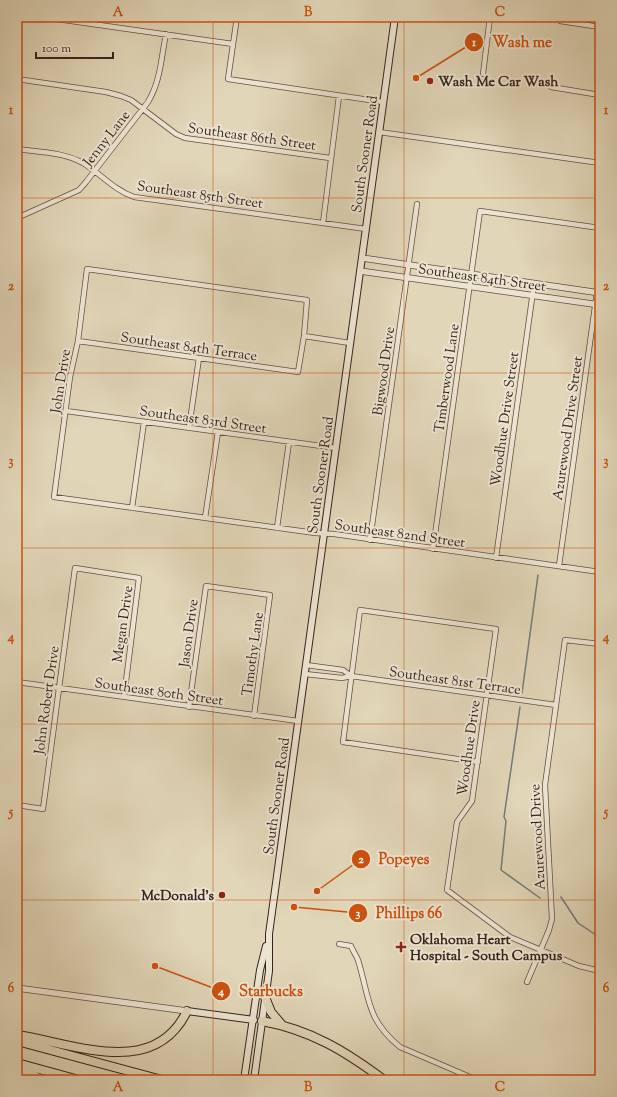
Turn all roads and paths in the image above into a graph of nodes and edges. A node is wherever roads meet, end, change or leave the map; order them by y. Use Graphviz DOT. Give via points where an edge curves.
graph roads {
  1 [pos="43,17"];
  2 [pos="237,17"];
  3 [pos="395,17"];
  4 [pos="490,17"];
  5 [pos="560,21"];
  6 [pos="600,27"];
  7 [pos="166,34"];
  8 [pos="233,44"];
  9 [pos="483,74"];
  10 [pos="17,79"];
  11 [pos="551,88"];
  12 [pos="600,95"];
  13 [pos="339,96"];
  14 [pos="383,102"];
  15 [pos="142,110"];
  16 [pos="379,132"];
  17 [pos="17,149"];
  18 [pos="330,158"];
  19 [pos="600,163"];
  20 [pos="94,172"];
  21 [pos="417,204"];
  22 [pos="17,218"];
  23 [pos="322,223"];
  24 [pos="600,228"];
  25 [pos="366,229"];
  26 [pos="362,258"];
  27 [pos="408,265"];
  28 [pos="360,271"];
  29 [pos="472,274"];
  30 [pos="406,278"];
  31 [pos="534,284"];
  32 [pos="470,287"];
  33 [pos="599,293"];
  34 [pos="532,296"];
  35 [pos="598,305"];
  36 [pos="304,336"];
  37 [pos="78,341"];
  38 [pos="350,343"];
  39 [pos="199,358"];
  40 [pos="66,411"];
  41 [pos="144,422"];
  42 [pos="188,428"];
  43 [pos="218,432"];
  44 [pos="289,442"];
  45 [pos="336,448"];
  46 [pos="54,497"];
  47 [pos="132,508"];
  48 [pos="205,518"];
  49 [pos="277,528"];
  50 [pos="324,534"];
  51 [pos="370,540"];
  52 [pos="433,549"];
  53 [pos="496,558"];
  54 [pos="559,566"];
  55 [pos="75,568"];
  56 [pos="600,572"];
  57 [pos="206,586"];
  58 [pos="600,644"];
  59 [pos="306,665"];
  60 [pos="305,674"];
  61 [pos="351,676"];
  62 [pos="17,682"];
  63 [pos="59,688"];
  64 [pos="487,695"];
  65 [pos="124,697"];
  66 [pos="556,705"];
  67 [pos="189,707"];
  68 [pos="254,716"];
  69 [pos="298,721"];
  70 [pos="478,762"];
  71 [pos="17,805"];
  72 [pos="269,937"];
  73 [pos="339,944"];
  74 [pos="541,950"];
  75 [pos="600,971"];
  76 [pos="528,982"];
  77 [pos="17,988"];
  78 [pos="265,997"];
  79 [pos="187,1011"];
  80 [pos="252,1019"];
  81 [pos="262,1021"];
  82 [pos="283,1026"];
  83 [pos="17,1035"];
  84 [pos="17,1041"];
  85 [pos="17,1063"];
  86 [pos="17,1068"];
  87 [pos="43,1080"];
  88 [pos="79,1080"];
  89 [pos="162,1080"];
  90 [pos="244,1080"];
  91 [pos="254,1080"];
  92 [pos="384,1080"];
  93 [pos="477,1080"];
  1 -- 7 [label="street"];
  2 -- 8 [label="street"];
  3 -- 14 [label="main road, South Sooner Road"];
  4 -- 9 [label="street"];
  5 -- 6 [label="street"];
  7 -- 8 [label="street"];
  7 -- 15 [label="street, Jenny Lane" via="158,83"];
  8 -- 13 [label="street" via="228,79"];
  10 -- 15 [label="street, Southeast 86th Street" via="116,94 131,100"];
  11 -- 12 [label="street"];
  13 -- 14 [label="street"];
  13 -- 18 [label="street"];
  14 -- 16 [label="main road, South Sooner Road"];
  15 -- 18 [label="street, Southeast 86th Street" via="185,138"];
  15 -- 20 [label="street, Jenny Lane"];
  16 -- 19 [label="street"];
  16 -- 25 [label="main road, South Sooner Road"];
  17 -- 20 [label="street, Southeast 85th Street" via="69,157"];
  18 -- 23 [label="street"];
  20 -- 22 [label="street, Jenny Lane" via="79,190"];
  20 -- 23 [label="street, Southeast 85th Street" via="134,197"];
  21 -- 27 [label="street, Bigwood Drive"];
  23 -- 25 [label="street, Southeast 85th Street"];
  24 -- 29 [label="street, Timberwood Lane" via="480,211"];
  25 -- 26 [label="main road, South Sooner Road"];
  26 -- 27 [label="street, Southeast 84th Street"];
  26 -- 28 [label="main road, South Sooner Road"];
  27 -- 29 [label="street, Southeast 84th Street"];
  27 -- 30 [label="street, Bigwood Drive"];
  28 -- 30 [label="street, Southeast 84th Street"];
  28 -- 38 [label="main road, South Sooner Road"];
  29 -- 31 [label="street, Southeast 84th Street"];
  29 -- 32 [label="street, Timberwood Lane"];
  30 -- 32 [label="street, Southeast 84th Street"];
  30 -- 51 [label="street, Bigwood Drive"];
  31 -- 33 [label="street, Southeast 84th Street"];
  31 -- 34 [label="street, Woodhue Drive Street"];
  32 -- 34 [label="street, Southeast 84th Street"];
  32 -- 52 [label="street, Timberwood Lane"];
  33 -- 35 [label="street, Azurewood Drive Street"];
  34 -- 35 [label="street, Southeast 84th Street"];
  34 -- 53 [label="street, Woodhue Drive Street"];
  35 -- 54 [label="street, Azurewood Drive Street"];
  36 -- 37 [label="street, John Drive" via="307,300 87,269"];
  36 -- 38 [label="street"];
  36 -- 39 [label="street, Southeast 84th Terrace" via="298,372"];
  37 -- 39 [label="street, Southeast 84th Terrace"];
  37 -- 40 [label="street, John Drive"];
  38 -- 45 [label="main road, South Sooner Road"];
  39 -- 42 [label="street"];
  40 -- 41 [label="street, Southeast 83rd Street"];
  40 -- 46 [label="street, John Drive"];
  41 -- 42 [label="street, Southeast 83rd Street"];
  41 -- 47 [label="street"];
  42 -- 43 [label="street, Southeast 83rd Street"];
  43 -- 44 [label="street, Southeast 83rd Street"];
  43 -- 48 [label="street"];
  44 -- 45 [label="street, Southeast 83rd Street"];
  44 -- 49 [label="street"];
  45 -- 50 [label="main road, South Sooner Road"];
  46 -- 47 [label="street, Southeast 82nd Street"];
  47 -- 48 [label="street, Southeast 82nd Street"];
  48 -- 49 [label="street, Southeast 82nd Street"];
  49 -- 50 [label="street, Southeast 82nd Street"];
  50 -- 51 [label="street, Southeast 82nd Street"];
  50 -- 59 [label="main road, South Sooner Road"];
  51 -- 52 [label="street, Southeast 82nd Street"];
  52 -- 53 [label="street, Southeast 82nd Street"];
  53 -- 54 [label="street, Southeast 82nd Street"];
  54 -- 56 [label="street, Southeast 82nd Street"];
  55 -- 63 [label="street, John Robert Drive"];
  55 -- 65 [label="street, Megan Drive" via="139,578"];
  57 -- 67 [label="street, Jason Drive"];
  57 -- 68 [label="street, Timothy Lane" via="270,595"];
  58 -- 66 [label="street, Azurewood Drive" via="565,640"];
  59 -- 60 [label="main road, South Sooner Road"];
  59 -- 61 [label="street, Southeast 81st Terrace" via="343,670"];
  60 -- 61 [label="street, Southeast 81st Terrace" via="342,678"];
  60 -- 69 [label="main road, South Sooner Road"];
  61 -- 64 [label="street, Southeast 81st Terrace"];
  61 -- 64 [label="street, Woodhue Drive" via="360,610 496,629"];
  61 -- 70 [label="street" via="342,742"];
  62 -- 63 [label="street, Southeast 80th Street"];
  63 -- 65 [label="street, Southeast 80th Street"];
  63 -- 71 [label="street, John Robert Drive" via="43,809"];
  64 -- 66 [label="street, Southeast 81st Terrace"];
  64 -- 70 [label="street, Woodhue Drive"];
  65 -- 67 [label="street, Southeast 80th Street"];
  66 -- 74 [label="street, Azurewood Drive" via="545,785 552,919"];
  67 -- 68 [label="street, Southeast 80th Street"];
  68 -- 69 [label="street, Southeast 80th Street"];
  69 -- 72 [label="main road, South Sooner Road"];
  70 -- 74 [label="street, Woodhue Drive" via="472,801 457,822 447,890 510,937"];
  72 -- 78 [label="main road, South Sooner Road" via="269,971"];
  72 -- 80 [label="main road, South Sooner Road" via="260,970"];
  73 -- 93 [label="street" via="351,946 358,960 371,1012 381,1030 391,1040 400,1048"];
  74 -- 75 [label="street" via="579,966"];
  74 -- 76 [label="street, Azurewood Drive"];
  77 -- 79 [label="street"];
  78 -- 81 [label="main road, South Sooner Road"];
  78 -- 82 [label="highway" via="271,1012"];
  79 -- 80 [label="main road"];
  79 -- 83 [label="highway" via="180,1025 160,1042 129,1053 110,1052"];
  80 -- 81 [label="main road"];
  80 -- 90 [label="main road, South Sooner Road"];
  81 -- 82 [label="highway"];
  81 -- 91 [label="main road, South Sooner Road"];
  82 -- 92 [label="highway" via="334,1045"];
  84 -- 89 [label="highway"];
  85 -- 88 [label="highway"];
  86 -- 87 [label="highway"];
}
